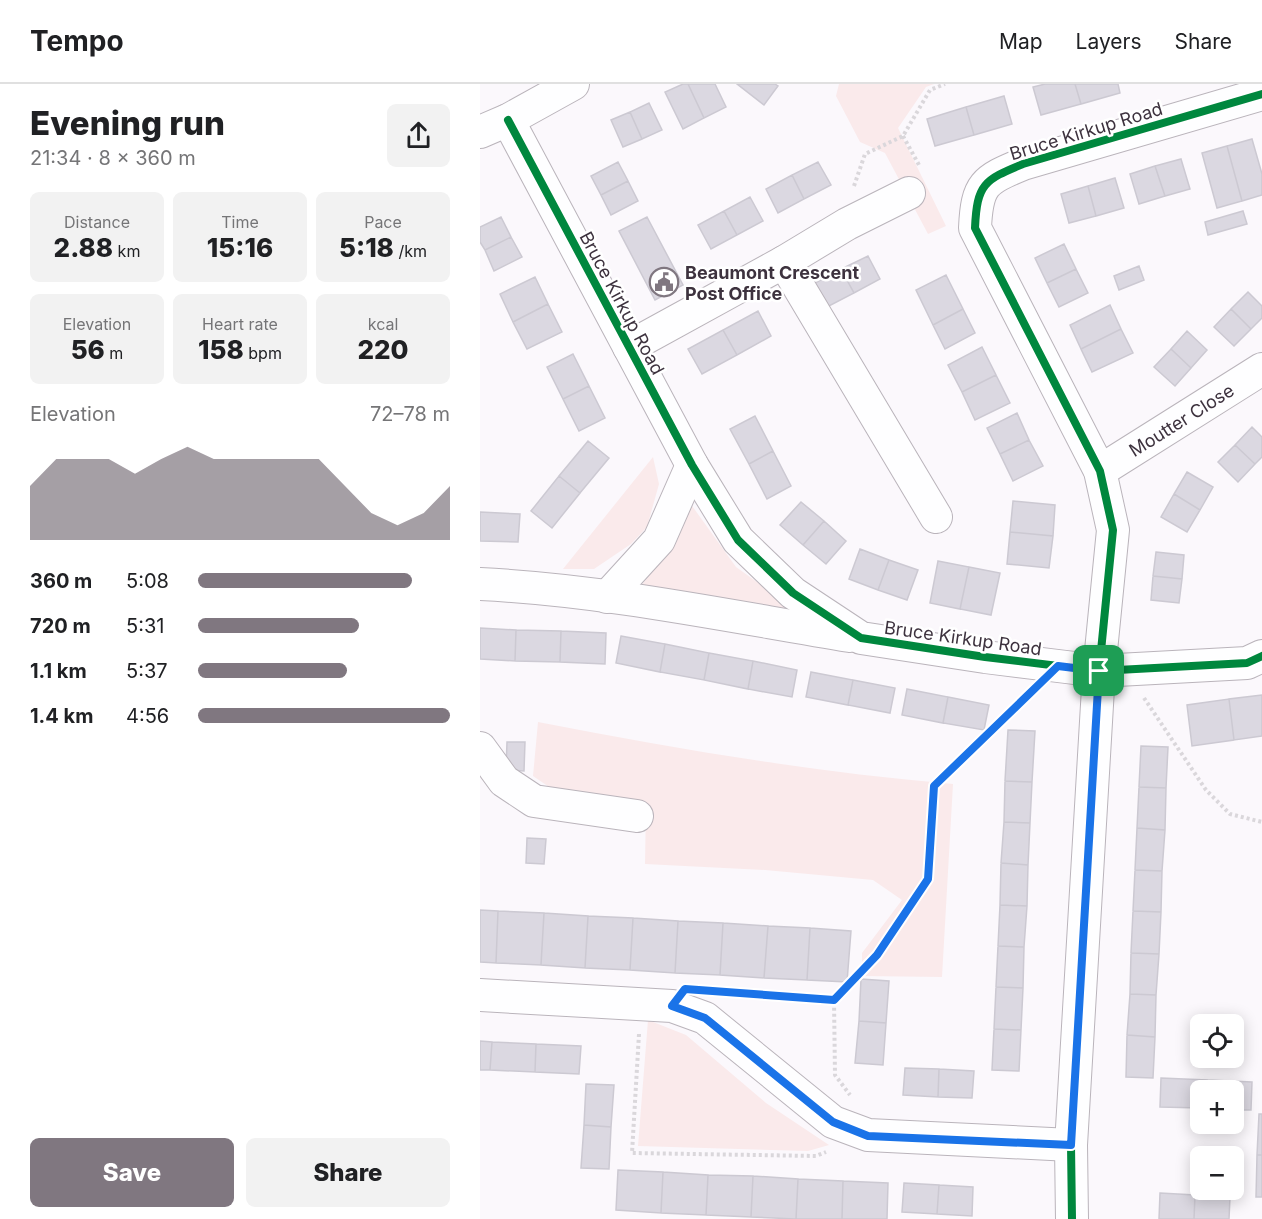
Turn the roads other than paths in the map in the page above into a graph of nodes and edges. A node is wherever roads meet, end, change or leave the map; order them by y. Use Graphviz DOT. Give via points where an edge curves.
graph roads {
  1 [pos="573,84"];
  2 [pos="1262,94"];
  3 [pos="494,126"];
  4 [pos="909,193"];
  5 [pos="784,261"];
  6 [pos="629,347"];
  7 [pos="1262,369"];
  8 [pos="692,465"];
  9 [pos="1100,471"];
  10 [pos="936,517"];
  11 [pos="480,584"];
  12 [pos="607,597"];
  13 [pos="861,638"];
  14 [pos="1262,656"];
  15 [pos="1112,670"];
  16 [pos="480,748"];
  17 [pos="637,816"];
  18 [pos="480,994"];
  19 [pos="1071,1145"];
  20 [pos="1072,1219"];
  1 -- 3 [label="street"];
  2 -- 9 [label="street, Bruce Kirkup Road" via="1023,164 992,177 976,199 975,228"];
  3 -- 6 [label="street, Bruce Kirkup Road"];
  4 -- 5 [label="street"];
  5 -- 6 [label="street"];
  5 -- 10 [label="street"];
  6 -- 8 [label="street, Bruce Kirkup Road"];
  7 -- 9 [label="street, Moutter Close"];
  8 -- 12 [label="street" via="659,540"];
  8 -- 13 [label="street, Bruce Kirkup Road" via="738,540 793,593"];
  9 -- 15 [label="street, Bruce Kirkup Road" via="1113,530"];
  11 -- 12 [label="street" via="534,586"];
  12 -- 13 [label="street"];
  13 -- 15 [label="street, Bruce Kirkup Road"];
  14 -- 15 [label="street" via="1247,663"];
  15 -- 19 [label="street"];
  16 -- 17 [label="street" via="504,781 534,801"];
  18 -- 19 [label="street" via="672,1006 705,1018 833,1122 868,1136"];
  19 -- 20 [label="street"];
}
